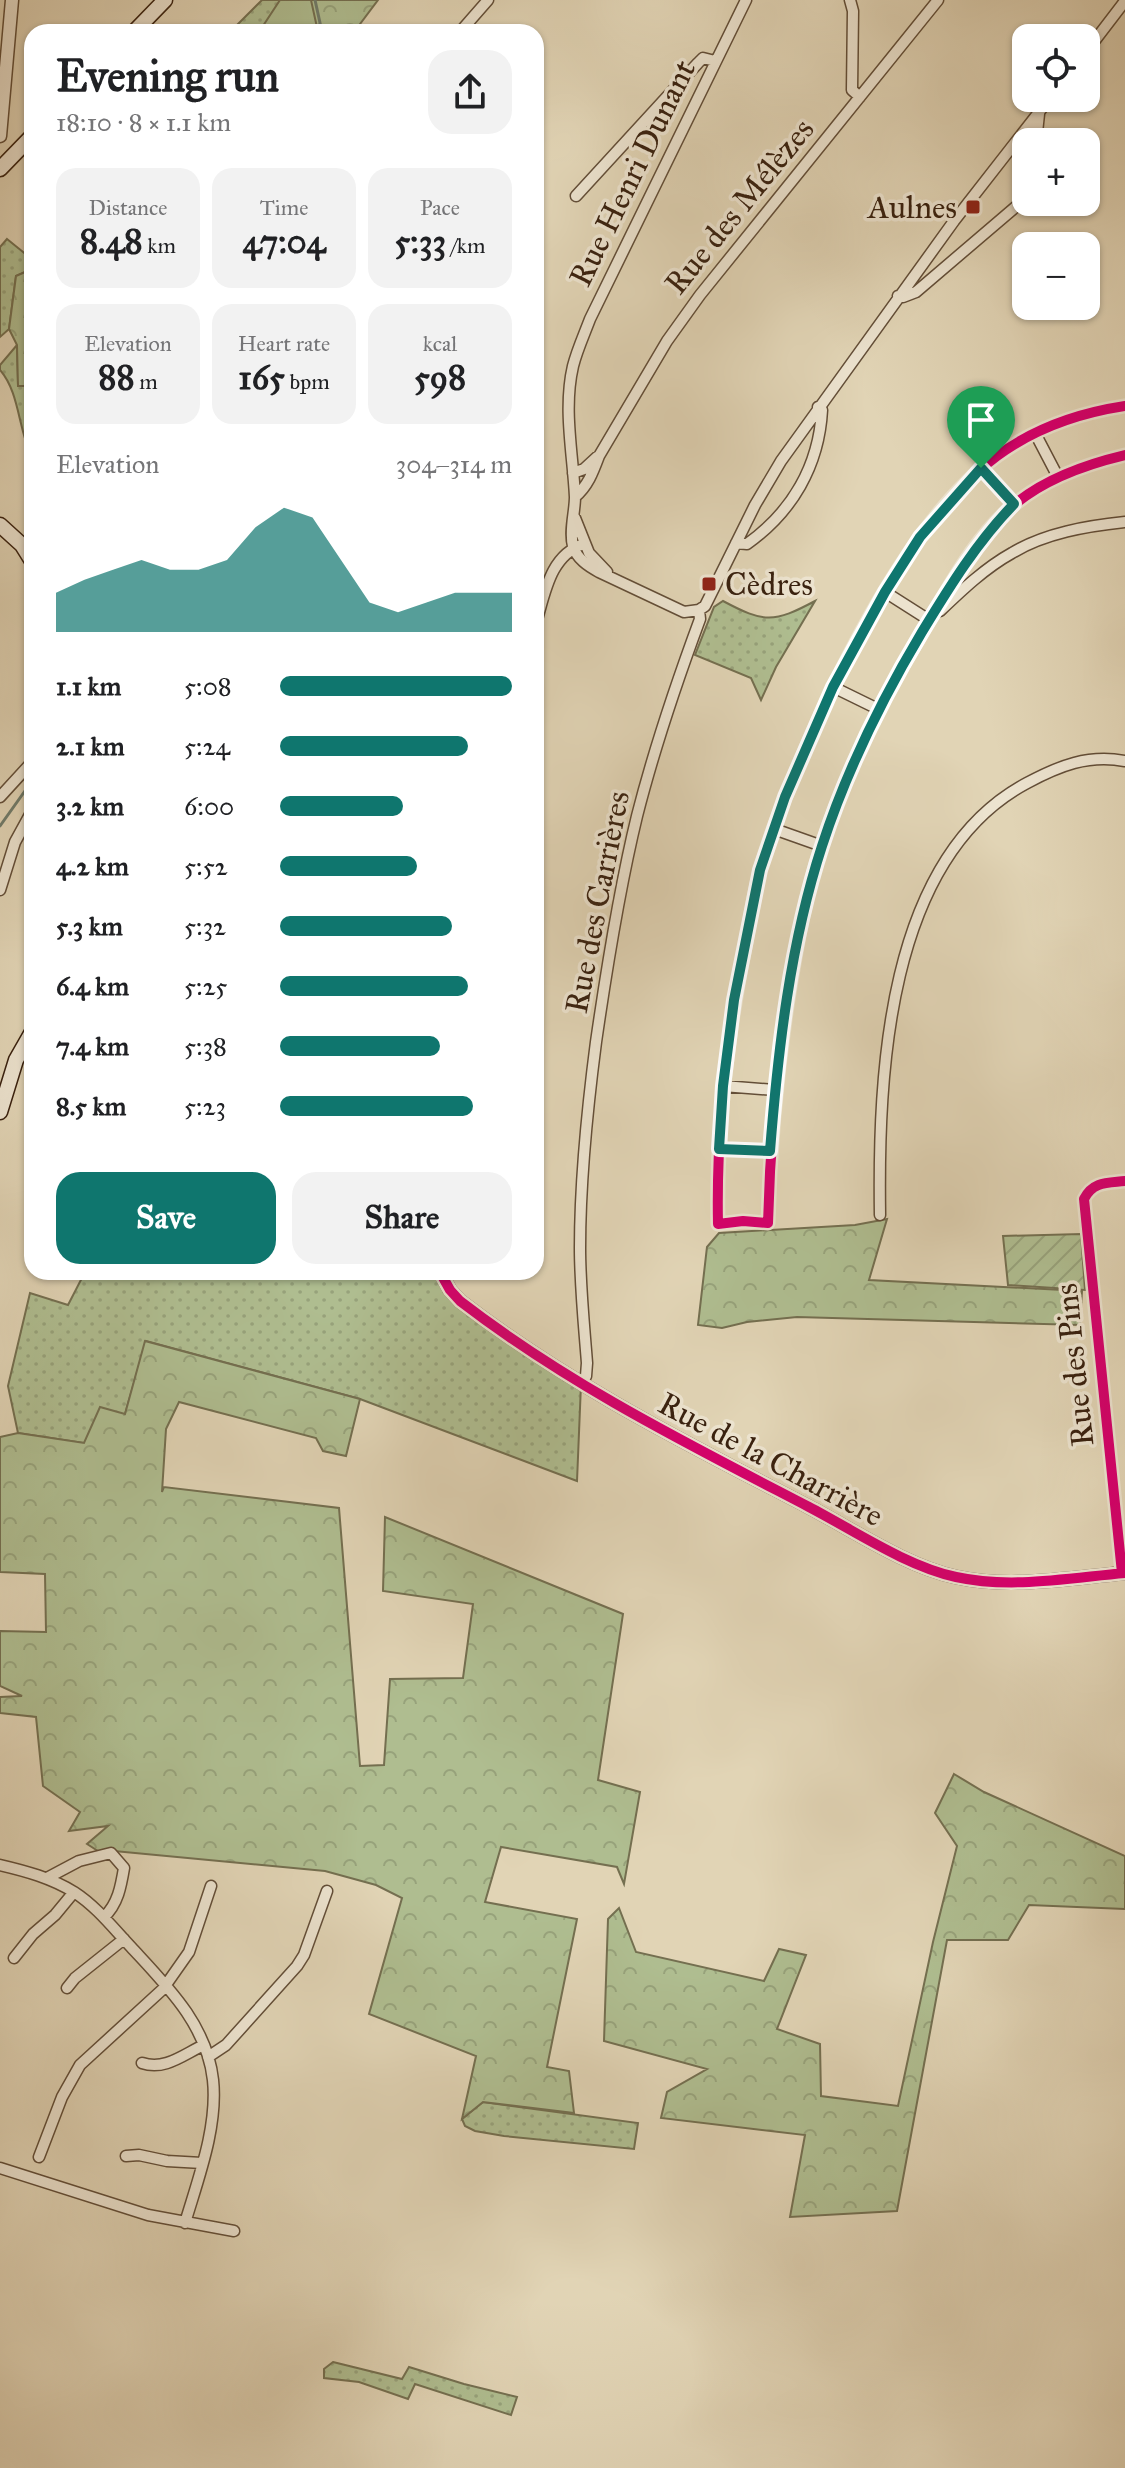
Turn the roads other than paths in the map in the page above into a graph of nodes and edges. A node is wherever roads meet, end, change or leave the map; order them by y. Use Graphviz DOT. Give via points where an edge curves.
graph roads {
  1 [pos="12,0"];
  2 [pos="165,0"];
  3 [pos="488,0"];
  4 [pos="746,0"];
  5 [pos="850,0"];
  6 [pos="938,0"];
  7 [pos="1125,1"];
  8 [pos="142,24"];
  9 [pos="467,24"];
  10 [pos="1100,34"];
  11 [pos="715,61"];
  12 [pos="860,97"];
  13 [pos="1039,112"];
  14 [pos="1037,128"];
  15 [pos="1,130"];
  16 [pos="24,145"];
  17 [pos="18,151"];
  18 [pos="1,164"];
  19 [pos="576,196"];
  20 [pos="1012,210"];
  21 [pos="898,296"];
  22 [pos="1125,406"];
  23 [pos="818,407"];
  24 [pos="1035,433"];
  25 [pos="570,450"];
  26 [pos="1125,455"];
  27 [pos="599,456"];
  28 [pos="981,468"];
  29 [pos="573,473"];
  30 [pos="1058,477"];
  31 [pos="575,497"];
  32 [pos="1014,504"];
  33 [pos="1125,522"];
  34 [pos="0,525"];
  35 [pos="736,543"];
  36 [pos="24,548"];
  37 [pos="581,550"];
  38 [pos="965,563"];
  39 [pos="976,578"];
  40 [pos="885,592"];
  41 [pos="544,599"];
  42 [pos="699,610"];
  43 [pos="929,620"];
  44 [pos="833,687"];
  45 [pos="880,710"];
  46 [pos="1125,761"];
  47 [pos="24,771"];
  48 [pos="1,795"];
  49 [pos="24,826"];
  50 [pos="774,829"];
  51 [pos="822,846"];
  52 [pos="0,890"];
  53 [pos="24,1046"];
  54 [pos="723,1086"];
  55 [pos="775,1090"];
  56 [pos="0,1112"];
  57 [pos="719,1149"];
  58 [pos="770,1151"];
  59 [pos="1125,1181"];
  60 [pos="880,1215"];
  61 [pos="444,1280"];
  62 [pos="581,1384"];
  63 [pos="1123,1573"];
  64 [pos="0,1865"];
  65 [pos="47,1878"];
  66 [pos="211,1886"];
  67 [pos="327,1891"];
  68 [pos="74,1892"];
  69 [pos="104,1917"];
  70 [pos="124,1939"];
  71 [pos="14,1958"];
  72 [pos="166,1985"];
  73 [pos="67,1988"];
  74 [pos="204,2045"];
  75 [pos="208,2057"];
  76 [pos="142,2063"];
  77 [pos="126,2156"];
  78 [pos="39,2157"];
  79 [pos="202,2163"];
  80 [pos="0,2168"];
  81 [pos="185,2223"];
  82 [pos="234,2231"];
  1 -- 15 [label="street"];
  2 -- 8 [label="main road"];
  3 -- 9 [label="street"];
  4 -- 11 [label="street, Rue Henri Dunant"];
  5 -- 12 [label="street" via="852,90"];
  6 -- 12 [label="street, Rue des Mélèzes"];
  7 -- 10 [label="street"];
  11 -- 19 [label="street" via="703,58"];
  11 -- 25 [label="street, Rue Henri Dunant" via="580,344 570,388"];
  12 -- 27 [label="street, Rue des Mélèzes" via="691,306"];
  13 -- 14 [label="street"];
  13 -- 21 [label="street, Rue des Carrières"];
  15 -- 17 [label="street"];
  16 -- 17 [label="main road"];
  17 -- 18 [label="main road"];
  20 -- 21 [label="street, Rue des Carrières" via="916,292"];
  21 -- 23 [label="street, Rue des Carrières"];
  22 -- 24 [label="street" via="1072,417"];
  23 -- 35 [label="street, Rue des Carrières"];
  23 -- 35 [label="street" via="822,410 817,447 793,500 760,535 747,544"];
  24 -- 28 [label="street"];
  24 -- 30 [label="street"];
  25 -- 27 [label="street" via="582,457"];
  25 -- 29 [label="street, Rue Henri Dunant"];
  26 -- 30 [label="street"];
  27 -- 29 [label="street, Rue des Mélèzes"];
  27 -- 31 [label="street, Rue des Mélèzes" via="592,476"];
  28 -- 32 [label="street"];
  28 -- 40 [label="street" via="920,537"];
  29 -- 31 [label="street, Rue Henri Dunant"];
  30 -- 32 [label="street"];
  31 -- 37 [label="street, Rue Henri Dunant" via="572,534"];
  32 -- 38 [label="street"];
  33 -- 39 [label="street" via="1045,538"];
  34 -- 36 [label="main road"];
  35 -- 42 [label="street, Rue des Carrières"];
  37 -- 41 [label="street" via="553,572"];
  37 -- 42 [label="street" via="587,565 684,612"];
  38 -- 39 [label="street"];
  38 -- 43 [label="street"];
  39 -- 43 [label="street"];
  40 -- 43 [label="street"];
  40 -- 44 [label="street"];
  42 -- 62 [label="street, Rue des Carrières" via="637,818 605,981 582,1175 587,1370"];
  43 -- 45 [label="street"];
  44 -- 45 [label="street"];
  44 -- 50 [label="street"];
  45 -- 51 [label="street"];
  46 -- 60 [label="street" via="1074,762 1008,793 971,827 934,879 907,952 891,1028 881,1120"];
  47 -- 48 [label="street"];
  49 -- 52 [label="street"];
  50 -- 51 [label="street"];
  50 -- 54 [label="street" via="760,870"];
  51 -- 55 [label="street" via="801,921"];
  53 -- 56 [label="main road"];
  54 -- 55 [label="street"];
  54 -- 57 [label="street"];
  55 -- 58 [label="street"];
  57 -- 58 [label="street"];
  57 -- 58 [label="street" via="718,1224 768,1223"];
  59 -- 63 [label="street, Rue des Pins" via="1099,1183 1084,1199"];
  61 -- 62 [label="street, Rue de la Charrière" via="460,1301"];
  62 -- 63 [label="street, Rue de la Charrière" via="933,1570 1012,1583"];
  64 -- 65 [label="street"];
  65 -- 68 [label="street"];
  65 -- 69 [label="street" via="79,1861 111,1853 124,1868 113,1908"];
  66 -- 72 [label="street" via="189,1952"];
  67 -- 75 [label="street" via="297,1966 226,2045"];
  68 -- 69 [label="street"];
  68 -- 71 [label="street"];
  69 -- 70 [label="street"];
  70 -- 72 [label="street"];
  70 -- 73 [label="street"];
  72 -- 74 [label="street"];
  72 -- 78 [label="street" via="80,2065"];
  74 -- 75 [label="street"];
  74 -- 76 [label="street" via="166,2063"];
  75 -- 79 [label="street" via="214,2091"];
  77 -- 79 [label="street"];
  79 -- 81 [label="street"];
  80 -- 81 [label="street" via="117,2207"];
  81 -- 82 [label="street"];
}
